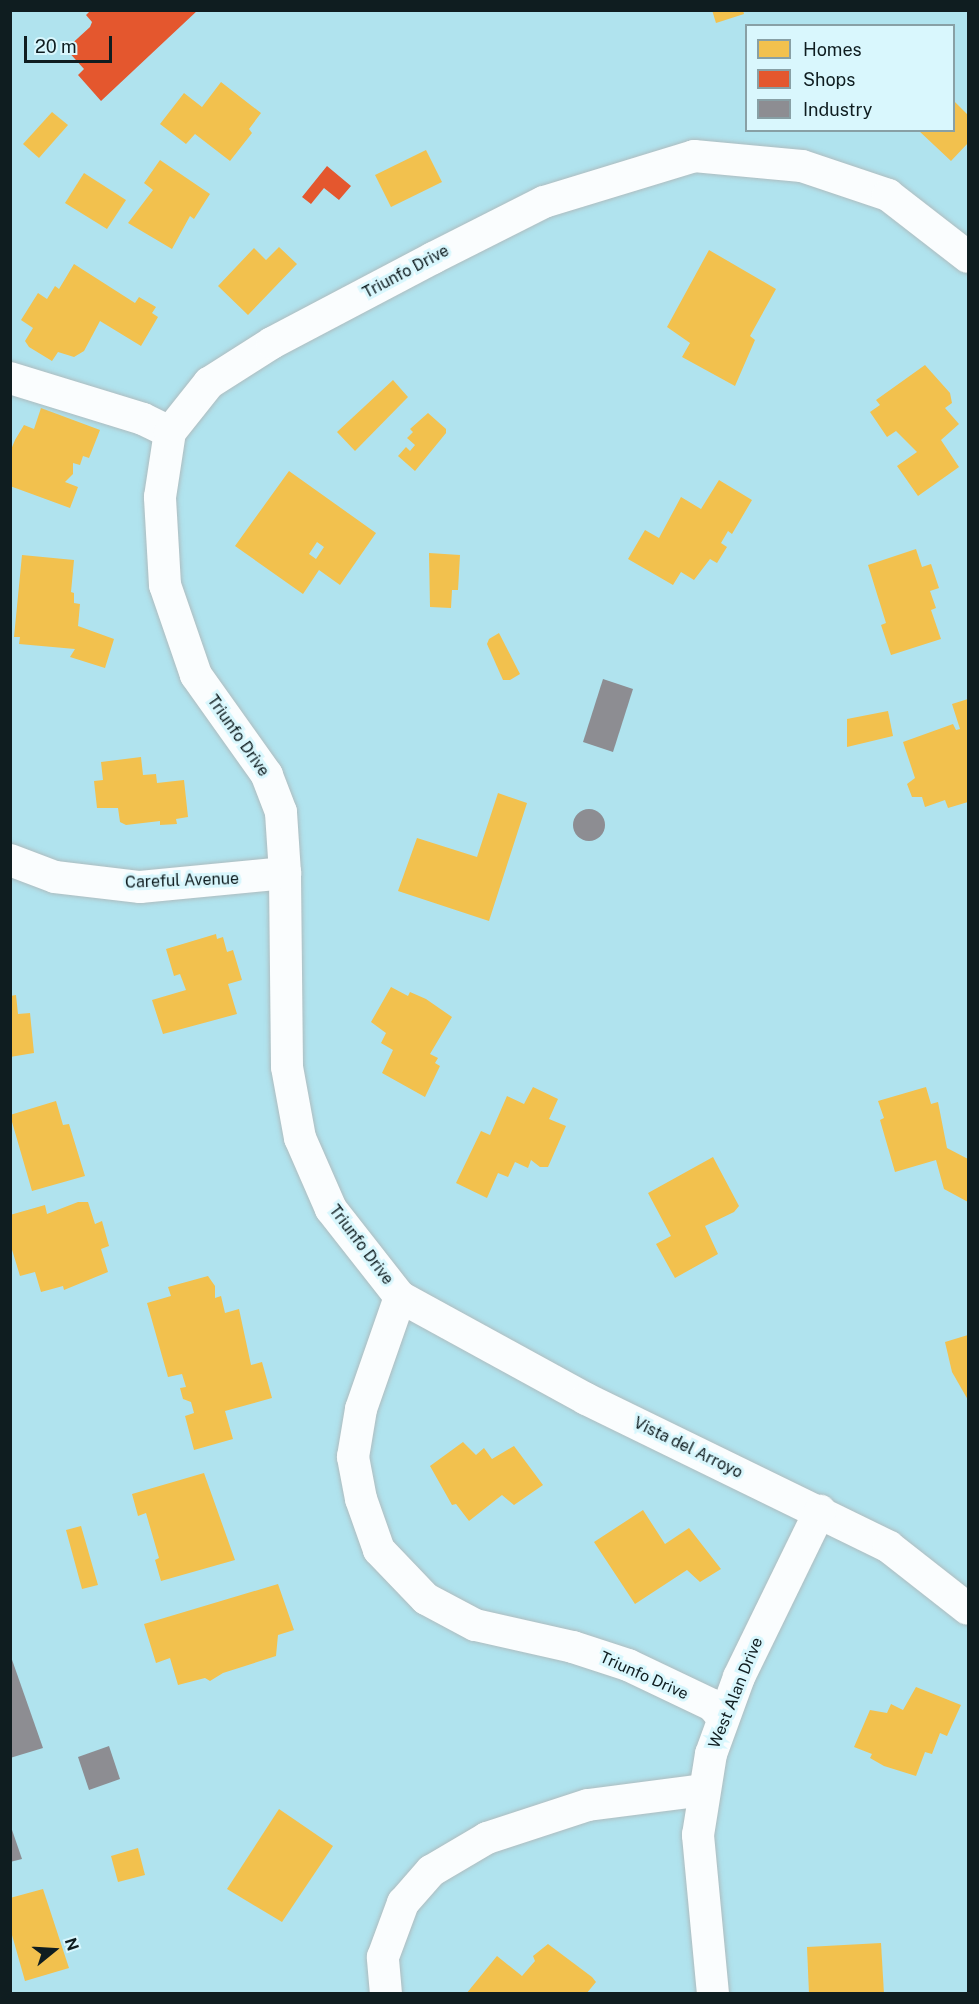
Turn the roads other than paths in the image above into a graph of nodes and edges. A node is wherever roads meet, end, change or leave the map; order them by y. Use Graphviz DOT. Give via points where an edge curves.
graph roads {
  1 [pos="966,250"];
  2 [pos="10,378"];
  3 [pos="170,432"];
  4 [pos="10,860"];
  5 [pos="285,873"];
  6 [pos="400,1297"];
  7 [pos="820,1511"];
  8 [pos="969,1609"];
  9 [pos="723,1718"];
  10 [pos="703,1790"];
  11 [pos="386,1994"];
  12 [pos="713,1994"];
  1 -- 3 [label="street, Triunfo Drive" via="888,195 802,166 694,156 544,202 433,258 272,343 208,383"];
  2 -- 3 [label="street" via="143,419"];
  3 -- 5 [label="street, Triunfo Drive" via="160,497 165,585 196,675 267,775 280,812"];
  4 -- 5 [label="street, Careful Avenue" via="55,877 140,887"];
  5 -- 6 [label="street, Triunfo Drive" via="287,1067 300,1138 331,1209"];
  6 -- 7 [label="street, Vista del Arroyo" via="586,1399"];
  6 -- 9 [label="street, Triunfo Drive" via="361,1409 353,1457 361,1499 379,1550 426,1599 475,1625 573,1647 628,1665 712,1706"];
  7 -- 8 [label="street, Vista del Arroyo" via="889,1547"];
  7 -- 9 [label="street, West Alan Drive"];
  9 -- 10 [label="street, West Alan Drive"];
  10 -- 11 [label="street" via="588,1805 487,1838 431,1871 403,1903 383,1957"];
  10 -- 12 [label="street, West Alan Drive" via="698,1835"];
}
